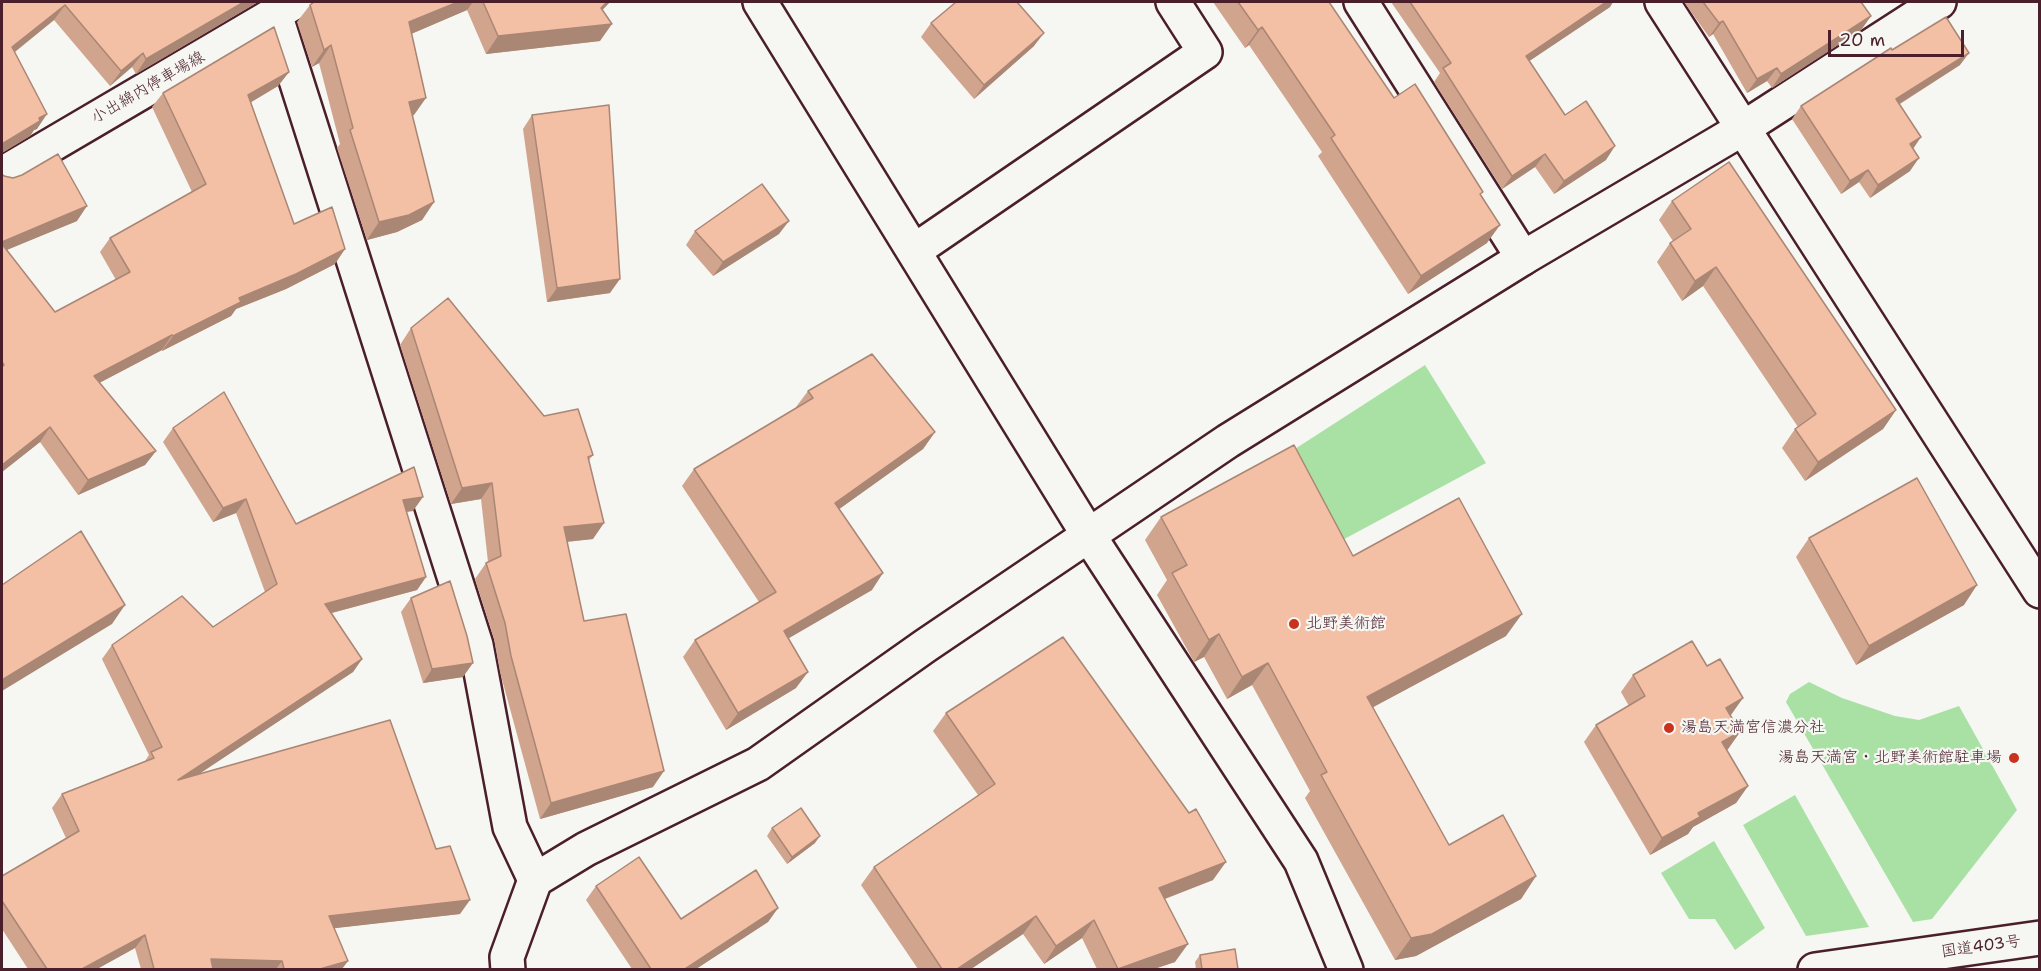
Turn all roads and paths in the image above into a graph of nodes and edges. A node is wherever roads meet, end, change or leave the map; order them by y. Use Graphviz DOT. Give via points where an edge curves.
graph roads {
  1 [pos="760,2"];
  2 [pos="1173,2"];
  3 [pos="1361,2"];
  4 [pos="1662,2"];
  5 [pos="1939,2"];
  6 [pos="285,8"];
  7 [pos="1742,129"];
  8 [pos="2,174"];
  9 [pos="914,251"];
  10 [pos="1523,258"];
  11 [pos="1089,536"];
  12 [pos="2040,591"];
  13 [pos="536,880"];
  14 [pos="2040,938"];
  15 [pos="508,969"];
  16 [pos="1346,969"];
  17 [pos="1815,969"];
  1 -- 9 [label="main road"];
  2 -- 9 [label="main road" via="1205,52"];
  3 -- 10 [label="main road"];
  4 -- 7 [label="main road"];
  5 -- 7 [label="main road"];
  6 -- 8 [label="main road, 小出綿内停車場線"];
  6 -- 13 [label="main road" via="476,645 510,827"];
  7 -- 10 [label="main road"];
  7 -- 12 [label="main road"];
  9 -- 11 [label="main road"];
  10 -- 11 [label="main road" via="1228,441"];
  11 -- 13 [label="main road" via="758,764 586,849"];
  11 -- 16 [label="main road" via="1301,861"];
  13 -- 15 [label="main road" via="507,957"];
  14 -- 17 [label="main road, 国道403号"];
}
